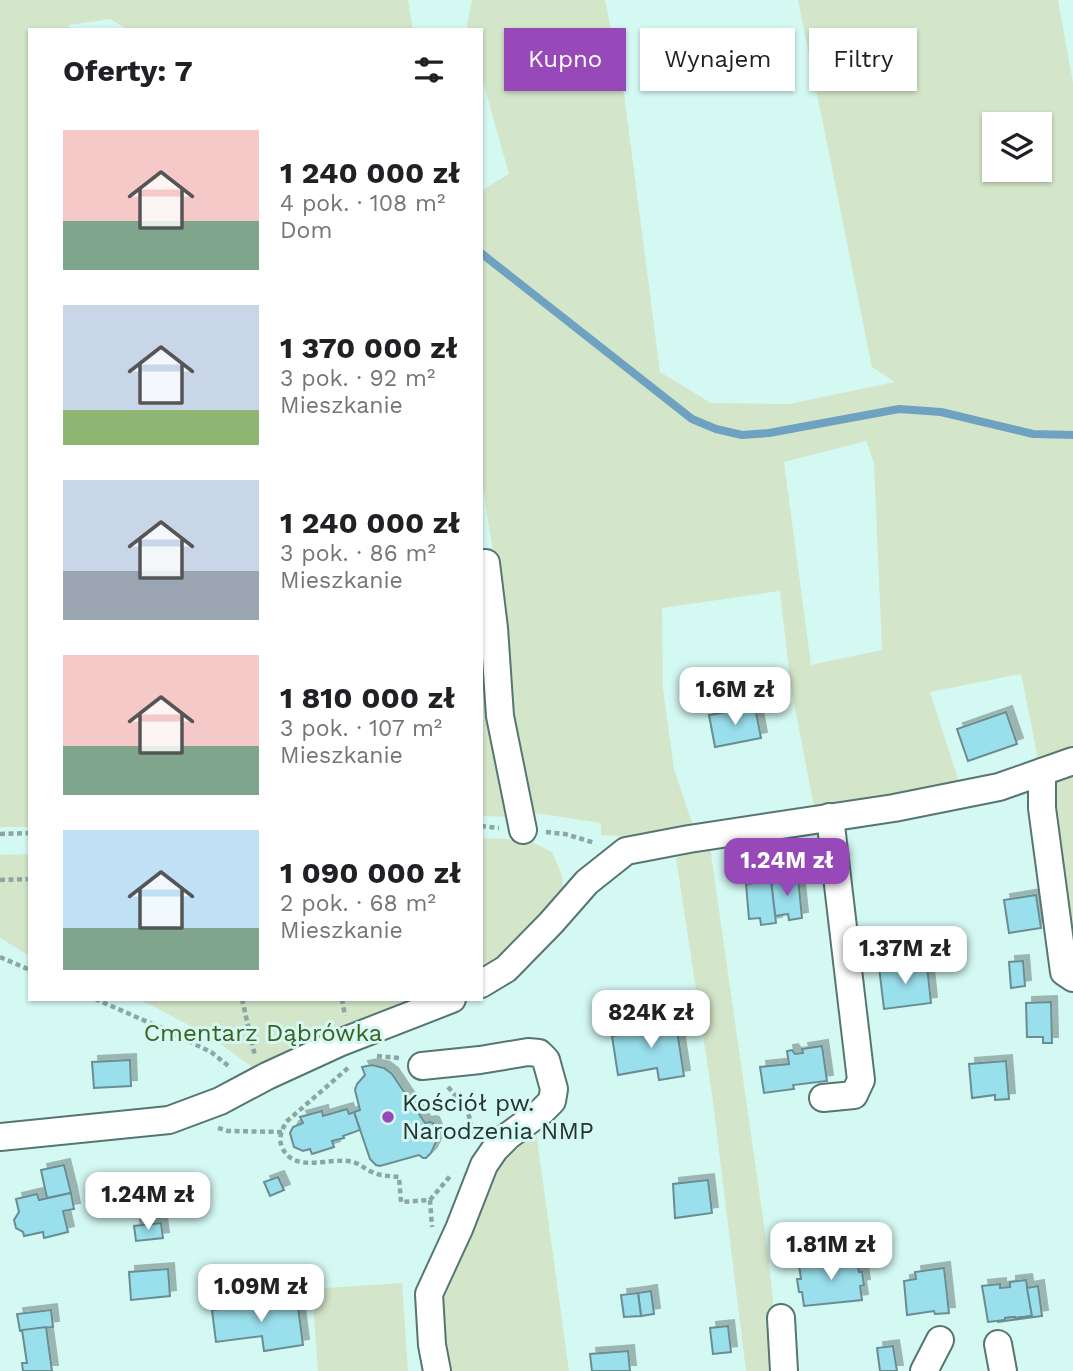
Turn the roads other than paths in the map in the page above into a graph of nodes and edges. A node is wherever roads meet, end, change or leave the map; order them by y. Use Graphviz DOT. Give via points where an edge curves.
graph roads {
  1 [pos="486,563"];
  2 [pos="1073,761"];
  3 [pos="1042,772"];
  4 [pos="830,817"];
  5 [pos="523,830"];
  6 [pos="1073,978"];
  7 [pos="483,983"];
  8 [pos="447,1001"];
  9 [pos="422,1066"];
  10 [pos="823,1098"];
  11 [pos="0,1137"];
  12 [pos="782,1318"];
  13 [pos="940,1340"];
  14 [pos="998,1344"];
  15 [pos="437,1371"];
  16 [pos="784,1371"];
  17 [pos="924,1371"];
  18 [pos="1003,1371"];
  1 -- 5 [label="street" via="500,716"];
  2 -- 3 [label="street"];
  3 -- 4 [label="street" via="999,788"];
  3 -- 6 [label="street" via="1042,808 1064,972"];
  4 -- 7 [label="street" via="626,851 587,882 506,969"];
  4 -- 10 [label="street" via="861,1080 855,1095"];
  8 -- 11 [label="street" via="255,1076 220,1101 169,1120"];
  9 -- 15 [label="street" via="539,1053 546,1060 554,1089 552,1101 508,1136 484,1165 429,1294"];
  12 -- 16 [label="street"];
  13 -- 17 [label="street"];
  14 -- 18 [label="street"];
}
